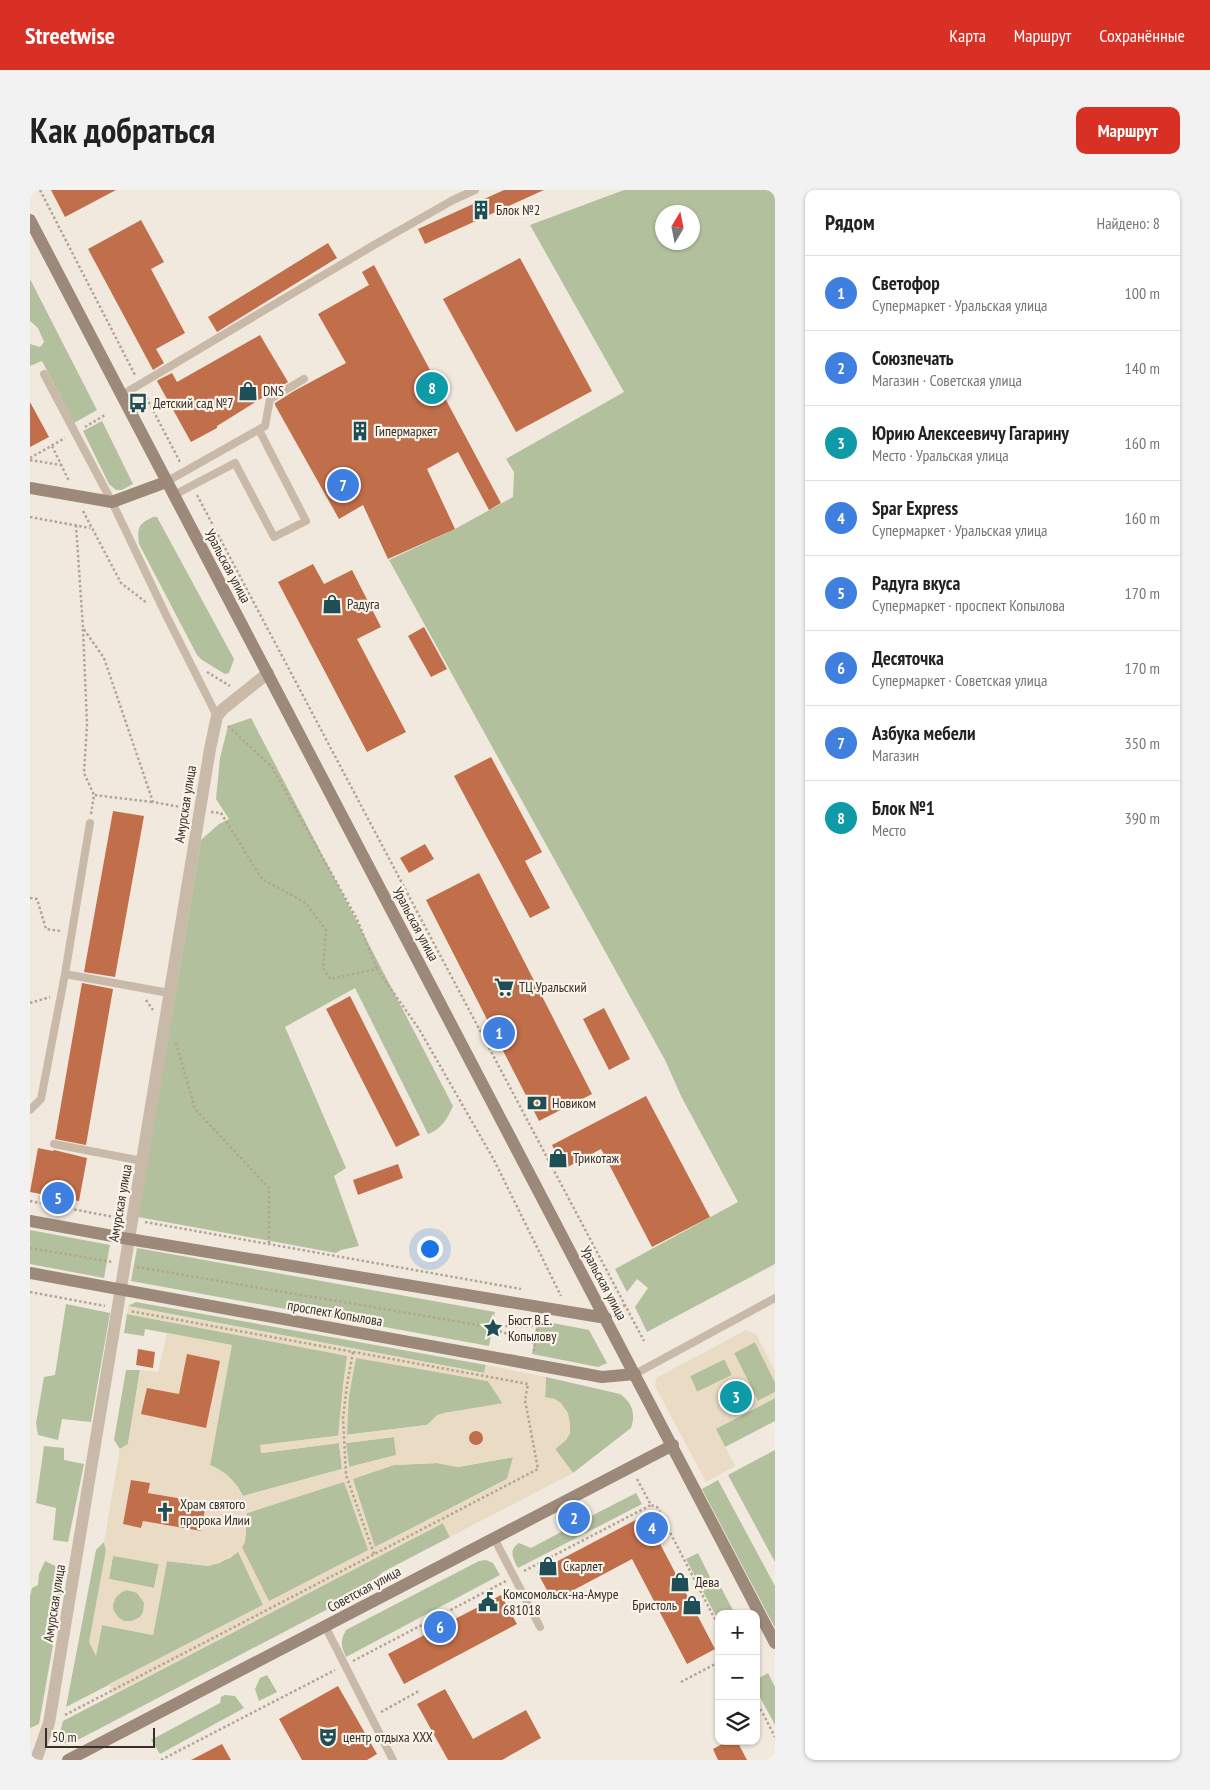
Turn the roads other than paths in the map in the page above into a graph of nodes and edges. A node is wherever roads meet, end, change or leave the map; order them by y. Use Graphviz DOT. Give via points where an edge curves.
graph roads {
  1 [pos="475,190"];
  2 [pos="30,220"];
  3 [pos="44,374"];
  4 [pos="304,379"];
  5 [pos="122,395"];
  6 [pos="259,430"];
  7 [pos="166,482"];
  8 [pos="30,488"];
  9 [pos="174,495"];
  10 [pos="112,502"];
  11 [pos="268,673"];
  12 [pos="217,716"];
  13 [pos="90,823"];
  14 [pos="65,974"];
  15 [pos="169,993"];
  16 [pos="30,1110"];
  17 [pos="54,1144"];
  18 [pos="142,1161"];
  19 [pos="30,1221"];
  20 [pos="129,1239"];
  21 [pos="30,1273"];
  22 [pos="121,1289"];
  23 [pos="775,1298"];
  24 [pos="606,1318"];
  25 [pos="635,1374"];
  26 [pos="673,1445"];
  27 [pos="494,1538"];
  28 [pos="325,1626"];
  29 [pos="540,1627"];
  30 [pos="775,1643"];
  31 [pos="36,1760"];
  32 [pos="68,1760"];
  33 [pos="393,1760"];
  1 -- 5 [label="lane" via="374,245"];
  2 -- 5 [label="street, Уральская улица"];
  3 -- 10 [label="lane"];
  4 -- 6 [label="lane" via="270,398 265,426"];
  5 -- 7 [label="street, Уральская улица"];
  6 -- 7 [label="lane"];
  6 -- 9 [label="lane" via="306,521 274,537 235,463"];
  7 -- 9 [label="street, Уральская улица"];
  7 -- 10 [label="street"];
  8 -- 10 [label="street"];
  9 -- 11 [label="street, Уральская улица"];
  10 -- 12 [label="lane"];
  11 -- 12 [label="street"];
  11 -- 24 [label="street, Уральская улица"];
  12 -- 15 [label="street, Амурская улица"];
  13 -- 14 [label="lane"];
  14 -- 15 [label="lane"];
  14 -- 16 [label="lane" via="42,1100"];
  15 -- 18 [label="street, Амурская улица"];
  17 -- 18 [label="lane"];
  18 -- 20 [label="street, Амурская улица"];
  19 -- 20 [label="street"];
  20 -- 22 [label="street, Амурская улица"];
  20 -- 24 [label="street"];
  21 -- 22 [label="street, проспект Копылова"];
  22 -- 25 [label="street, проспект Копылова" via="602,1377"];
  22 -- 31 [label="street, Амурская улица" via="49,1723"];
  23 -- 25 [label="lane"];
  24 -- 25 [label="street, Уральская улица"];
  25 -- 26 [label="street, Уральская улица"];
  26 -- 27 [label="street, Советская улица"];
  26 -- 30 [label="street, Уральская улица"];
  27 -- 28 [label="street, Советская улица"];
  27 -- 29 [label="lane"];
  28 -- 32 [label="street, Советская улица"];
  28 -- 33 [label="lane"];
}
